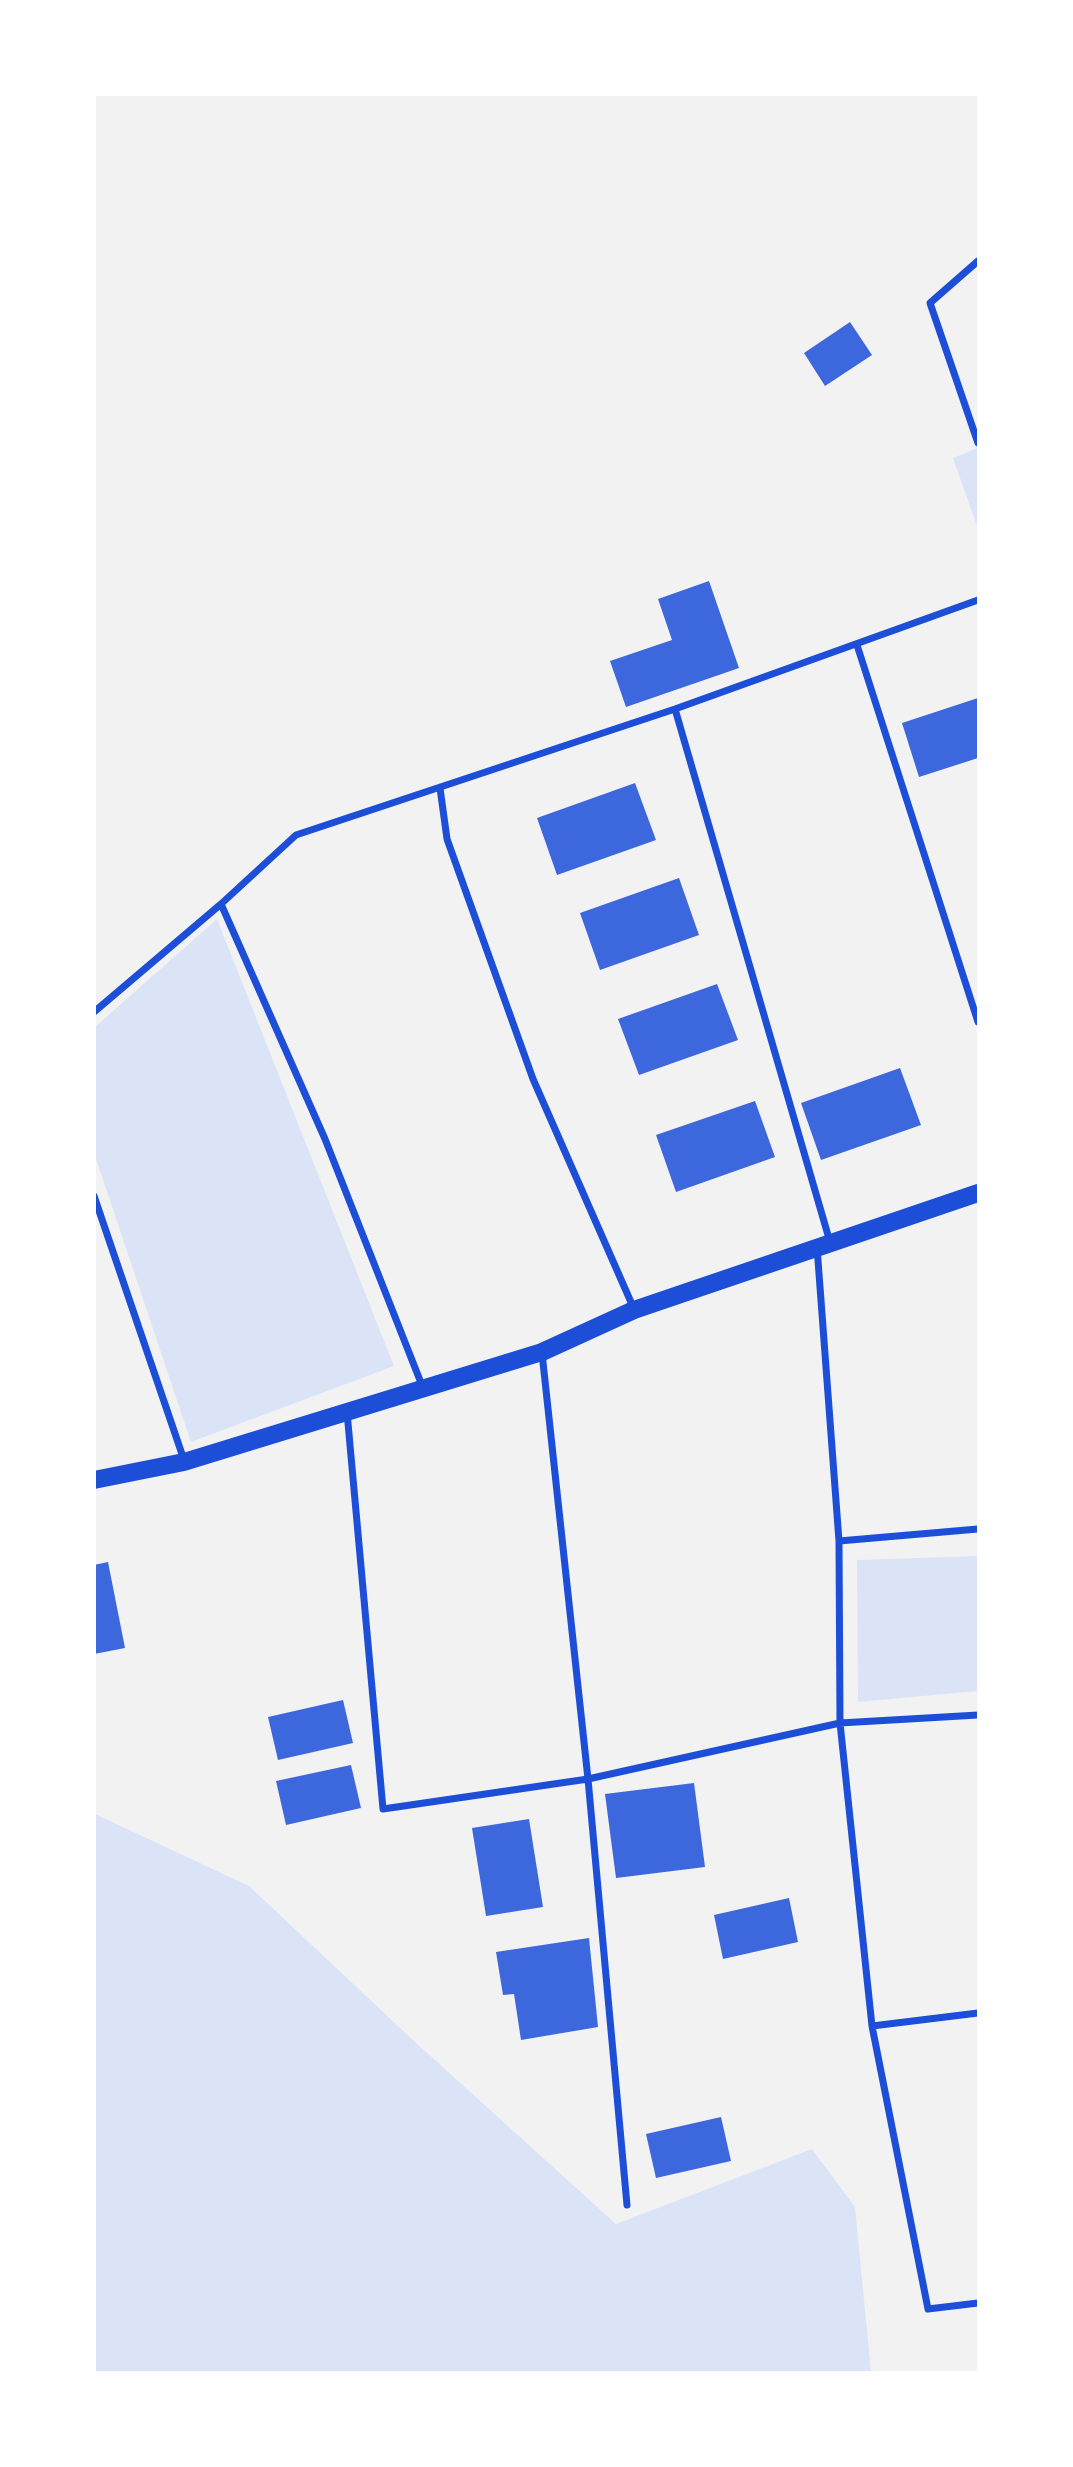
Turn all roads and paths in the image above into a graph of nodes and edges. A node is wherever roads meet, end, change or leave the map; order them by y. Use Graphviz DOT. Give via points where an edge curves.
graph roads {
  1 [pos="978,261"];
  2 [pos="978,443"];
  3 [pos="978,600"];
  4 [pos="858,645"];
  5 [pos="676,709"];
  6 [pos="440,788"];
  7 [pos="221,904"];
  8 [pos="94,1012"];
  9 [pos="978,1021"];
  10 [pos="978,1193"];
  11 [pos="94,1196"];
  12 [pos="824,1245"];
  13 [pos="634,1310"];
  14 [pos="542,1352"];
  15 [pos="423,1388"];
  16 [pos="347,1412"];
  17 [pos="184,1462"];
  18 [pos="94,1480"];
  19 [pos="978,1529"];
  20 [pos="839,1541"];
  21 [pos="978,1715"];
  22 [pos="840,1723"];
  23 [pos="588,1779"];
  24 [pos="978,2013"];
  25 [pos="872,2026"];
  26 [pos="627,2205"];
  27 [pos="978,2302"];
  1 -- 2 [label="street" via="930,303"];
  3 -- 4 [label="street"];
  4 -- 5 [label="street"];
  4 -- 9 [label="street"];
  5 -- 6 [label="street"];
  5 -- 12 [label="street"];
  6 -- 7 [label="street" via="296,835"];
  6 -- 13 [label="street" via="447,839 533,1079"];
  7 -- 8 [label="street"];
  7 -- 15 [label="street" via="325,1139"];
  10 -- 12 [label="main road"];
  11 -- 17 [label="street"];
  12 -- 13 [label="main road"];
  12 -- 20 [label="street"];
  13 -- 14 [label="main road"];
  14 -- 15 [label="main road"];
  14 -- 23 [label="street"];
  15 -- 16 [label="main road"];
  16 -- 17 [label="main road"];
  16 -- 23 [label="street" via="383,1809"];
  17 -- 18 [label="main road"];
  19 -- 20 [label="street"];
  20 -- 22 [label="street"];
  21 -- 22 [label="street"];
  22 -- 23 [label="street"];
  22 -- 25 [label="street"];
  23 -- 26 [label="street"];
  24 -- 25 [label="street"];
  25 -- 27 [label="street" via="928,2309"];
}
